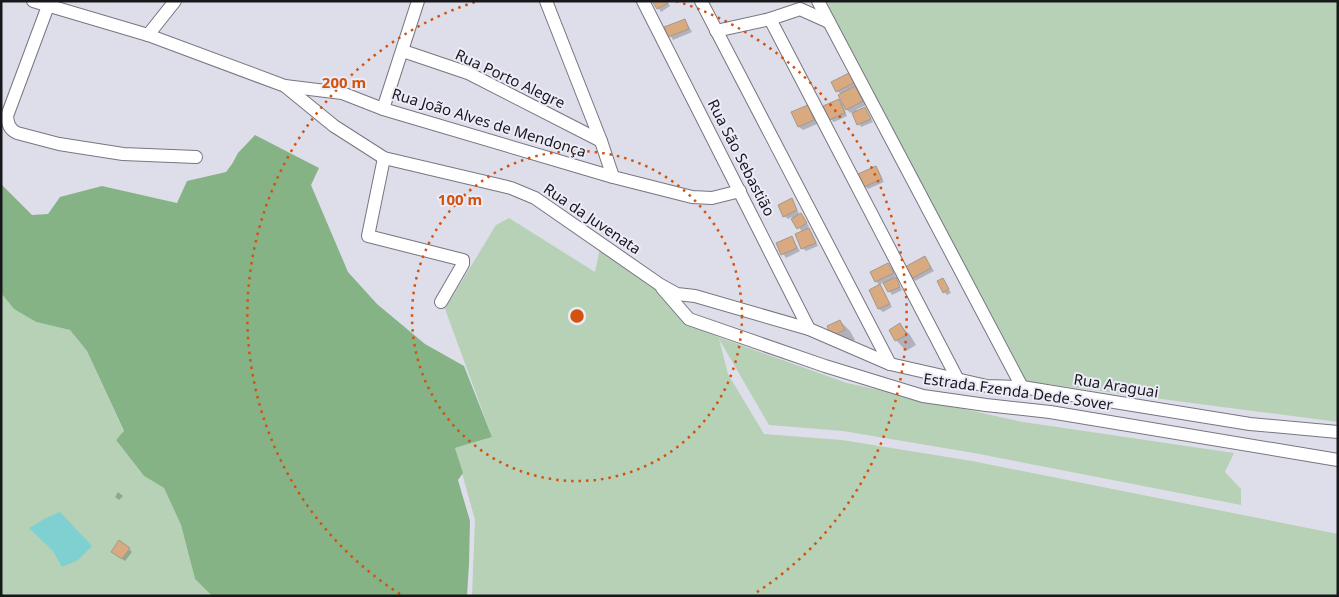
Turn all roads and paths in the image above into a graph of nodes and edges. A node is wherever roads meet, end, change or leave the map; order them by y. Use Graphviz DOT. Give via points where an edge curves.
graph roads {
  1 [pos="33,1"];
  2 [pos="175,1"];
  3 [pos="418,1"];
  4 [pos="546,1"];
  5 [pos="643,1"];
  6 [pos="700,1"];
  7 [pos="818,1"];
  8 [pos="50,4"];
  9 [pos="770,19"];
  10 [pos="829,22"];
  11 [pos="716,31"];
  12 [pos="148,35"];
  13 [pos="403,51"];
  14 [pos="285,86"];
  15 [pos="383,109"];
  16 [pos="601,141"];
  17 [pos="196,157"];
  18 [pos="384,158"];
  19 [pos="613,177"];
  20 [pos="740,191"];
  21 [pos="659,284"];
  22 [pos="441,302"];
  23 [pos="809,329"];
  24 [pos="890,364"];
  25 [pos="957,378"];
  26 [pos="1022,387"];
  27 [pos="1338,432"];
  28 [pos="1338,460"];
  1 -- 8 [label="street, Rua João Alves de Mendonça"];
  2 -- 12 [label="street"];
  3 -- 13 [label="street"];
  4 -- 16 [label="street"];
  5 -- 20 [label="street, Rua São Sebastião"];
  6 -- 11 [label="street"];
  7 -- 10 [label="street"];
  8 -- 12 [label="street, Rua João Alves de Mendonça"];
  8 -- 17 [label="street" via="7,116 8,126 16,133 59,144 123,154"];
  9 -- 10 [label="street" via="800,9"];
  9 -- 11 [label="street"];
  9 -- 25 [label="street"];
  10 -- 26 [label="street"];
  11 -- 24 [label="street"];
  12 -- 14 [label="street, Rua João Alves de Mendonça"];
  13 -- 15 [label="street"];
  13 -- 16 [label="street, Rua Porto Alegre" via="468,73"];
  14 -- 15 [label="street, Rua João Alves de Mendonça" via="342,93"];
  14 -- 18 [label="street, Rua da Juvenata" via="334,126"];
  15 -- 19 [label="street, Rua João Alves de Mendonça"];
  16 -- 19 [label="street"];
  18 -- 21 [label="street, Rua da Juvenata" via="511,188 535,198"];
  18 -- 22 [label="street" via="368,236 463,260"];
  19 -- 20 [label="street, Rua João Alves de Mendonça" via="692,197 712,198"];
  20 -- 23 [label="street, Rua São Sebastião"];
  21 -- 23 [label="street, Rua da Juvenata" via="677,294 695,296"];
  21 -- 28 [label="street, Estrada Fzenda Dede Sover" via="689,319 923,396 1050,412"];
  23 -- 24 [label="street, Rua da Juvenata"];
  24 -- 25 [label="street, Rua Araguai"];
  25 -- 26 [label="street, Rua Araguai" via="986,386"];
  26 -- 27 [label="street, Rua Araguai" via="1250,424"];
}
